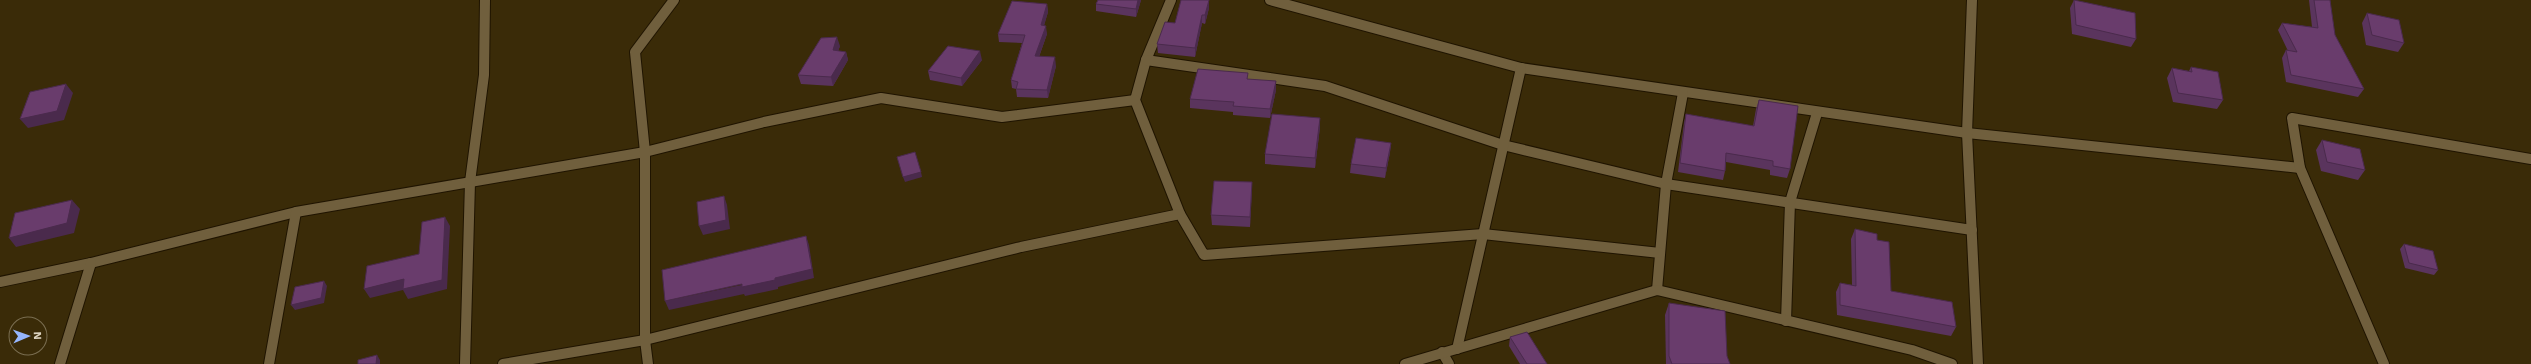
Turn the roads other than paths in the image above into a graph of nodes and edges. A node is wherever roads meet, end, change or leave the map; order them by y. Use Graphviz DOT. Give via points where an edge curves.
graph roads {
  1 [pos="485,0"];
  2 [pos="674,0"];
  3 [pos="1171,0"];
  4 [pos="1270,0"];
  5 [pos="1972,0"];
  6 [pos="1146,60"];
  7 [pos="1521,68"];
  8 [pos="1683,92"];
  9 [pos="1135,100"];
  10 [pos="1817,112"];
  11 [pos="1967,133"];
  12 [pos="1503,145"];
  13 [pos="645,152"];
  14 [pos="2531,159"];
  15 [pos="2300,168"];
  16 [pos="470,182"];
  17 [pos="1666,184"];
  18 [pos="1790,202"];
  19 [pos="296,212"];
  20 [pos="1180,214"];
  21 [pos="1972,230"];
  22 [pos="1483,234"];
  23 [pos="1660,253"];
  24 [pos="92,263"];
  25 [pos="0,282"];
  26 [pos="1657,290"];
  27 [pos="1786,321"];
  28 [pos="645,340"];
  29 [pos="1456,349"];
  30 [pos="1442,352"];
  31 [pos="60,364"];
  32 [pos="269,364"];
  33 [pos="465,364"];
  34 [pos="503,364"];
  35 [pos="648,364"];
  36 [pos="1405,364"];
  37 [pos="1448,364"];
  38 [pos="1952,364"];
  39 [pos="1978,364"];
  40 [pos="2384,364"];
  1 -- 16 [label="street" via="484,75"];
  2 -- 13 [label="street" via="635,52"];
  3 -- 6 [label="street"];
  4 -- 7 [label="street"];
  5 -- 11 [label="street"];
  6 -- 9 [label="street"];
  6 -- 12 [label="street" via="1324,86"];
  7 -- 8 [label="street"];
  7 -- 12 [label="street"];
  8 -- 10 [label="street"];
  8 -- 17 [label="street"];
  9 -- 13 [label="street" via="1002,117 881,98 764,122"];
  9 -- 20 [label="street"];
  10 -- 11 [label="street"];
  10 -- 18 [label="street"];
  11 -- 15 [label="street"];
  11 -- 21 [label="street"];
  12 -- 17 [label="street"];
  12 -- 22 [label="street"];
  13 -- 16 [label="street"];
  13 -- 28 [label="street"];
  14 -- 15 [label="street" via="2292,118"];
  15 -- 40 [label="street"];
  16 -- 19 [label="street"];
  16 -- 33 [label="street"];
  17 -- 18 [label="street"];
  17 -- 23 [label="street"];
  18 -- 21 [label="street"];
  18 -- 27 [label="street"];
  19 -- 24 [label="street"];
  19 -- 32 [label="street"];
  20 -- 22 [label="street" via="1204,255"];
  20 -- 28 [label="street" via="1022,247"];
  21 -- 39 [label="street"];
  22 -- 23 [label="street"];
  22 -- 29 [label="street"];
  23 -- 26 [label="street"];
  24 -- 25 [label="street"];
  24 -- 31 [label="street"];
  26 -- 27 [label="street"];
  26 -- 29 [label="street"];
  27 -- 38 [label="street" via="1912,350"];
  28 -- 34 [label="street"];
  28 -- 35 [label="street"];
  29 -- 30 [label="street"];
  30 -- 36 [label="street"];
  30 -- 37 [label="street"];
}
